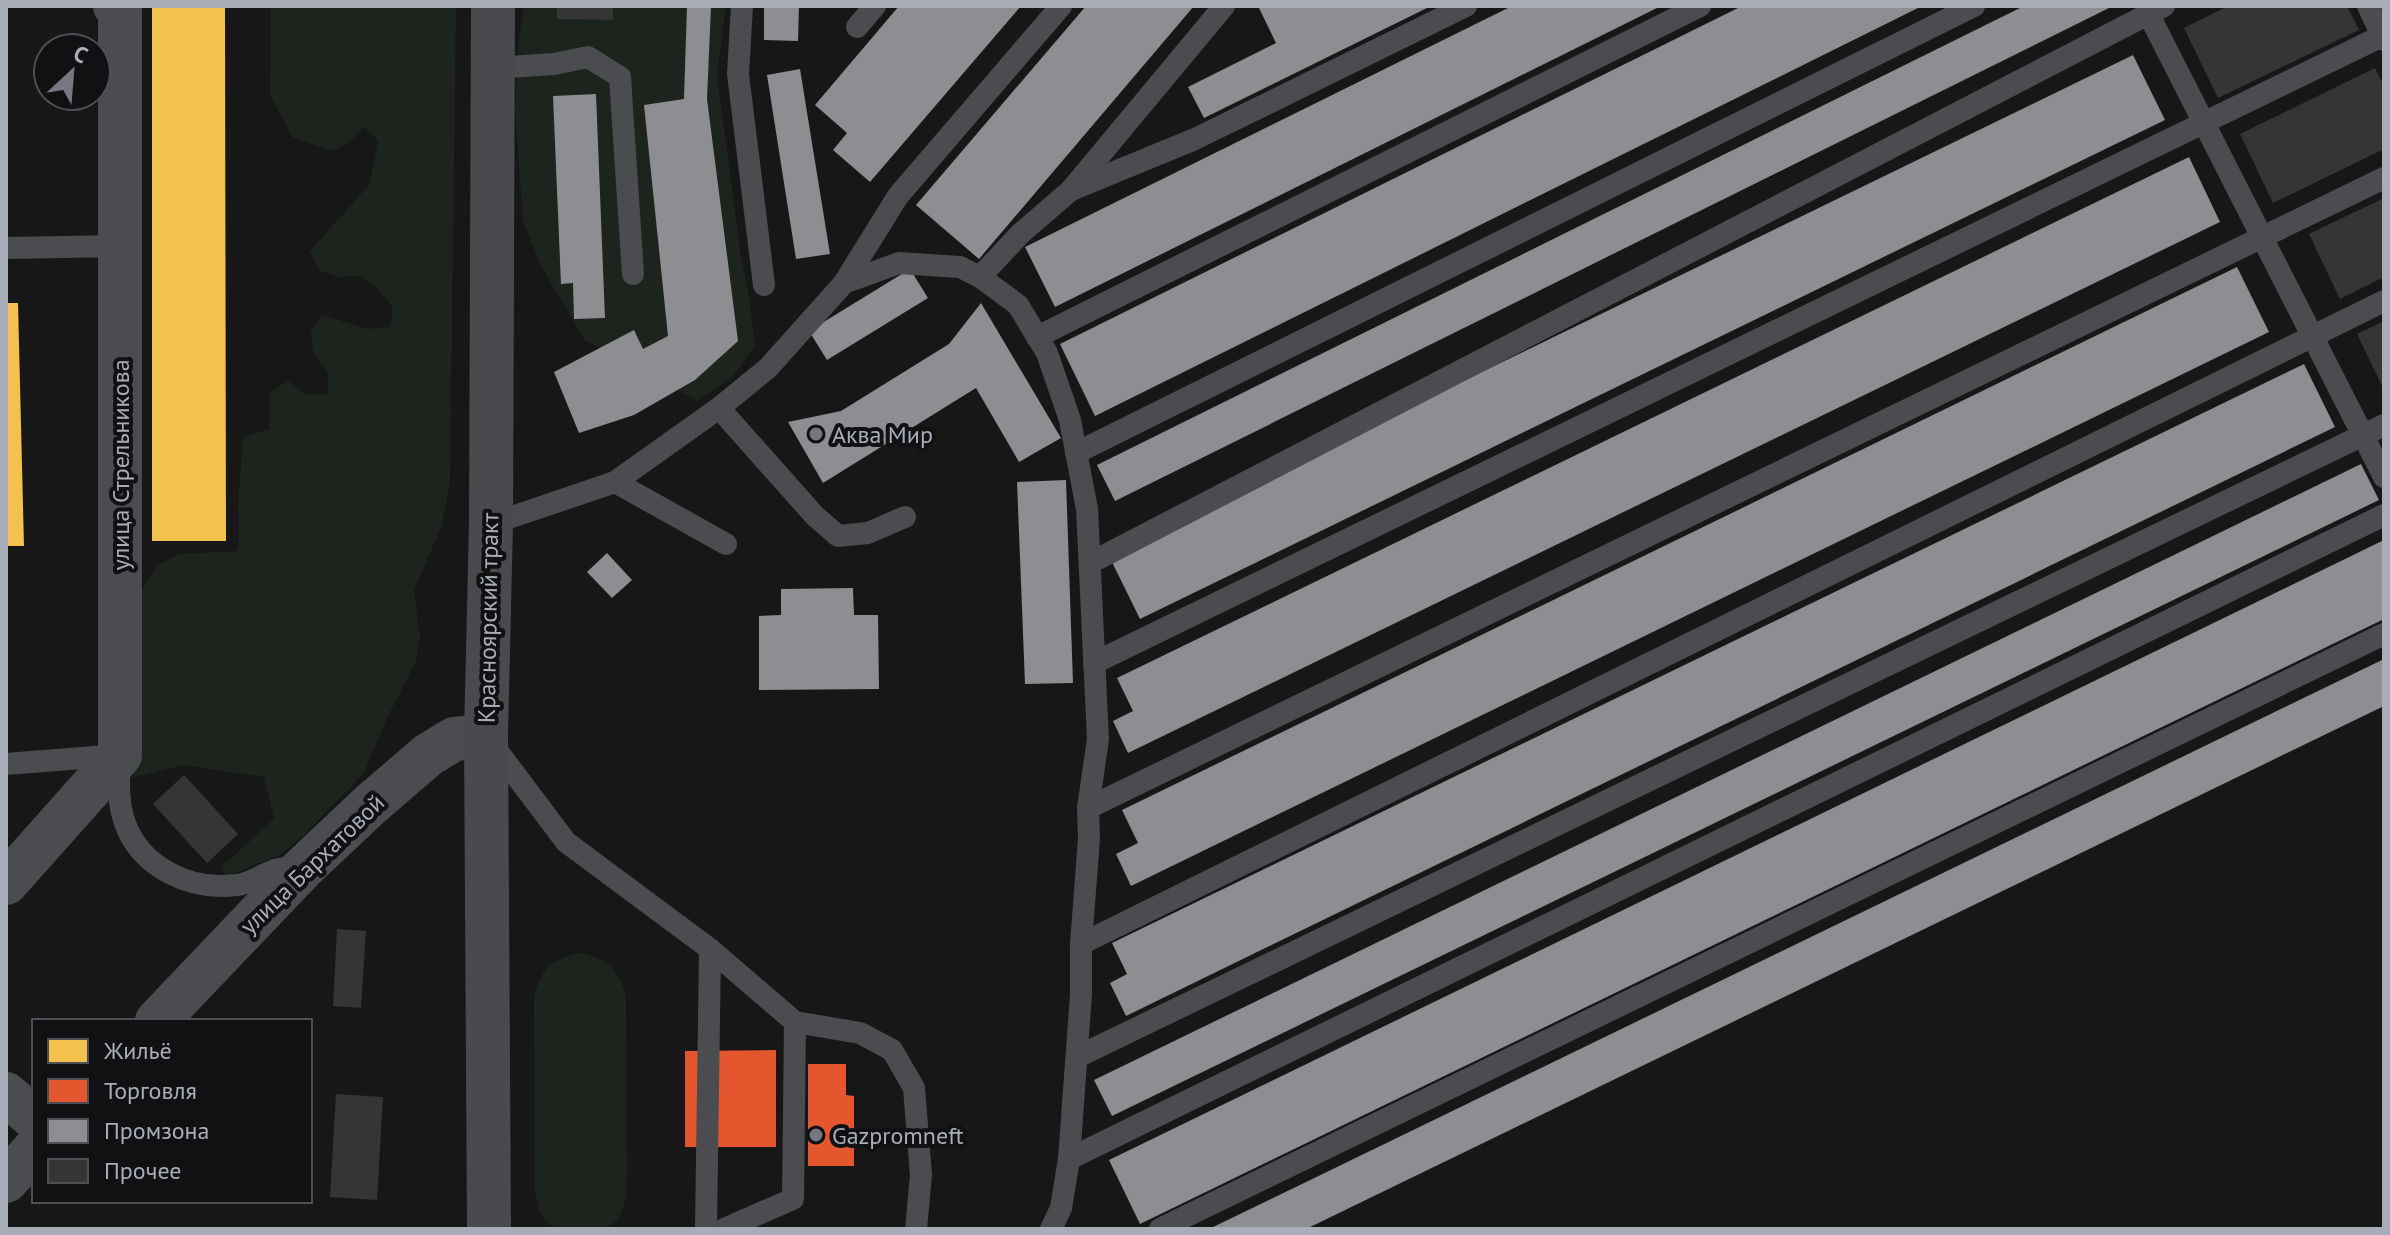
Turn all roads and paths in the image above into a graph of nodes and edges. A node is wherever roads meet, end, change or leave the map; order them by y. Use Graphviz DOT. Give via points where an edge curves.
graph roads {
  1 [pos="115,6"];
  2 [pos="493,6"];
  3 [pos="742,6"];
  4 [pos="875,6"];
  5 [pos="1061,6"];
  6 [pos="1224,6"];
  7 [pos="1466,6"];
  8 [pos="1700,6"];
  9 [pos="1974,6"];
  10 [pos="2368,6"];
  11 [pos="2156,9"];
  12 [pos="857,27"];
  13 [pos="2383,38"];
  14 [pos="493,68"];
  15 [pos="2204,122"];
  16 [pos="2384,178"];
  17 [pos="1071,190"];
  18 [pos="2262,237"];
  19 [pos="120,246"];
  20 [pos="6,248"];
  21 [pos="633,274"];
  22 [pos="980,277"];
  23 [pos="844,283"];
  24 [pos="764,285"];
  25 [pos="2384,301"];
  26 [pos="2313,336"];
  27 [pos="1037,337"];
  28 [pos="719,408"];
  29 [pos="2384,425"];
  30 [pos="2362,434"];
  31 [pos="1076,453"];
  32 [pos="2384,477"];
  33 [pos="615,482"];
  34 [pos="2384,515"];
  35 [pos="905,517"];
  36 [pos="491,524"];
  37 [pos="726,544"];
  38 [pos="1090,563"];
  39 [pos="2384,634"];
  40 [pos="1094,663"];
  41 [pos="486,736"];
  42 [pos="120,755"];
  43 [pos="6,764"];
  44 [pos="1088,808"];
  45 [pos="302,869"];
  46 [pos="6,883"];
  47 [pos="1081,944"];
  48 [pos="710,949"];
  49 [pos="159,1019"];
  50 [pos="795,1022"];
  51 [pos="1077,1057"];
  52 [pos="6,1094"];
  53 [pos="32,1116"];
  54 [pos="32,1152"];
  55 [pos="1069,1159"];
  56 [pos="6,1181"];
  57 [pos="489,1229"];
  58 [pos="706,1229"];
  59 [pos="724,1229"];
  60 [pos="916,1229"];
  61 [pos="1051,1229"];
  62 [pos="1160,1229"];
  1 -- 19 [label="street, улица Стрельникова" via="120,11"];
  2 -- 14 [label="main road, Красноярский тракт"];
  3 -- 24 [label="lane" via="738,74"];
  4 -- 12 [label="lane"];
  5 -- 23 [label="lane" via="898,196"];
  6 -- 17 [label="lane"];
  7 -- 17 [label="lane" via="1195,139"];
  8 -- 27 [label="lane"];
  9 -- 31 [label="lane"];
  10 -- 13 [label="lane"];
  11 -- 15 [label="lane"];
  11 -- 38 [label="lane"];
  13 -- 15 [label="lane"];
  14 -- 21 [label="lane" via="588,57 620,77"];
  14 -- 36 [label="main road, Красноярский тракт"];
  15 -- 18 [label="lane"];
  15 -- 40 [label="lane"];
  16 -- 18 [label="lane"];
  17 -- 22 [label="lane"];
  18 -- 26 [label="lane"];
  18 -- 44 [label="lane"];
  19 -- 20 [label="lane"];
  19 -- 42 [label="street, улица Стрельникова"];
  22 -- 23 [label="lane" via="960,267 899,263"];
  22 -- 27 [label="lane" via="1018,305"];
  23 -- 28 [label="lane" via="768,368"];
  25 -- 26 [label="lane"];
  26 -- 30 [label="lane"];
  26 -- 47 [label="lane"];
  27 -- 31 [label="lane" via="1070,420"];
  28 -- 33 [label="lane"];
  28 -- 35 [label="lane" via="838,536 868,533"];
  29 -- 30 [label="lane"];
  30 -- 32 [label="lane"];
  30 -- 51 [label="lane"];
  31 -- 38 [label="lane"];
  33 -- 36 [label="lane"];
  33 -- 37 [label="lane"];
  34 -- 55 [label="lane"];
  36 -- 41 [label="main road, Красноярский тракт"];
  38 -- 40 [label="lane"];
  39 -- 62 [label="lane"];
  40 -- 44 [label="lane" via="1098,739"];
  41 -- 45 [label="street, улица Бархатовой" via="454,739 428,755"];
  41 -- 48 [label="lane" via="566,842"];
  41 -- 57 [label="main road, Красноярский тракт"];
  42 -- 43 [label="lane"];
  42 -- 45 [label="lane" via="118,791 125,824 156,866 213,886 240,885 282,867"];
  42 -- 46 [label="street"];
  44 -- 47 [label="lane"];
  45 -- 49 [label="street, улица Бархатовой"];
  47 -- 51 [label="lane"];
  48 -- 50 [label="lane"];
  48 -- 58 [label="lane"];
  50 -- 59 [label="lane" via="793,1199"];
  50 -- 60 [label="lane" via="860,1033 892,1050 914,1088 921,1175"];
  51 -- 55 [label="lane"];
  52 -- 53 [label="street"];
  54 -- 56 [label="street"];
  55 -- 61 [label="lane" via="1061,1208"];
}
